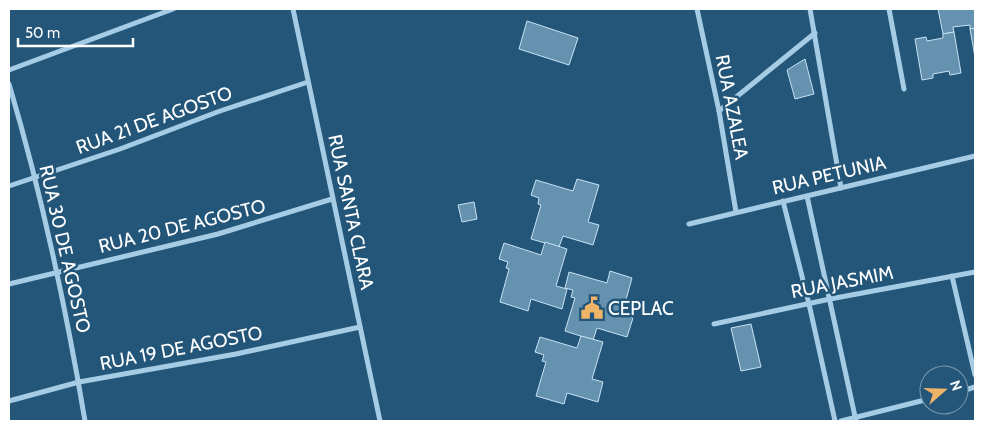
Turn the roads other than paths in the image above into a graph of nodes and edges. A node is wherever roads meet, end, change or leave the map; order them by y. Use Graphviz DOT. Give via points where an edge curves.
graph roads {
  1 [pos="173,9"];
  2 [pos="293,9"];
  3 [pos="696,9"];
  4 [pos="810,9"];
  5 [pos="889,9"];
  6 [pos="815,33"];
  7 [pos="9,70"];
  8 [pos="308,82"];
  9 [pos="9,84"];
  10 [pos="904,89"];
  11 [pos="719,111"];
  12 [pos="975,156"];
  13 [pos="34,179"];
  14 [pos="9,186"];
  15 [pos="841,188"];
  16 [pos="807,196"];
  17 [pos="332,199"];
  18 [pos="782,201"];
  19 [pos="736,212"];
  20 [pos="689,224"];
  21 [pos="57,272"];
  22 [pos="975,272"];
  23 [pos="952,276"];
  24 [pos="9,284"];
  25 [pos="830,299"];
  26 [pos="809,304"];
  27 [pos="714,324"];
  28 [pos="360,327"];
  29 [pos="975,375"];
  30 [pos="78,382"];
  31 [pos="9,401"];
  32 [pos="919,402"];
  33 [pos="856,420"];
  34 [pos="85,421"];
  35 [pos="380,421"];
  36 [pos="835,421"];
  37 [pos="841,421"];
  1 -- 7 [label="street"];
  2 -- 8 [label="street, RUA SANTA CLARA"];
  3 -- 11 [label="street, RUA AZALEA"];
  4 -- 6 [label="street"];
  5 -- 10 [label="street"];
  6 -- 11 [label="street"];
  6 -- 15 [label="street"];
  8 -- 13 [label="street, RUA 21 DE AGOSTO"];
  8 -- 17 [label="street, RUA SANTA CLARA"];
  9 -- 13 [label="street, RUA 30 DE AGOSTO"];
  11 -- 19 [label="street, RUA AZALEA"];
  12 -- 15 [label="street, RUA PETUNIA"];
  13 -- 14 [label="street, RUA 21 DE AGOSTO"];
  13 -- 21 [label="street, RUA 30 DE AGOSTO"];
  15 -- 16 [label="street, RUA PETUNIA"];
  16 -- 18 [label="street, RUA PETUNIA"];
  16 -- 25 [label="street"];
  17 -- 21 [label="street, RUA 20 DE AGOSTO" via="218,234"];
  17 -- 28 [label="street, RUA SANTA CLARA"];
  18 -- 19 [label="street, RUA PETUNIA"];
  18 -- 26 [label="street"];
  19 -- 20 [label="street, RUA PETUNIA"];
  21 -- 24 [label="street, RUA 20 DE AGOSTO"];
  21 -- 30 [label="street, RUA 30 DE AGOSTO"];
  22 -- 23 [label="street, RUA JASMIM"];
  23 -- 25 [label="street, RUA JASMIM"];
  23 -- 29 [label="street"];
  25 -- 26 [label="street, RUA JASMIM"];
  25 -- 33 [label="street"];
  26 -- 27 [label="street, RUA JASMIM"];
  26 -- 36 [label="street"];
  28 -- 30 [label="street, RUA 19 DE AGOSTO" via="236,354"];
  28 -- 35 [label="street, RUA SANTA CLARA"];
  30 -- 31 [label="street, RUA 19 DE AGOSTO"];
  30 -- 34 [label="street, RUA 30 DE AGOSTO"];
  32 -- 33 [label="street"];
  33 -- 37 [label="street"];
}
